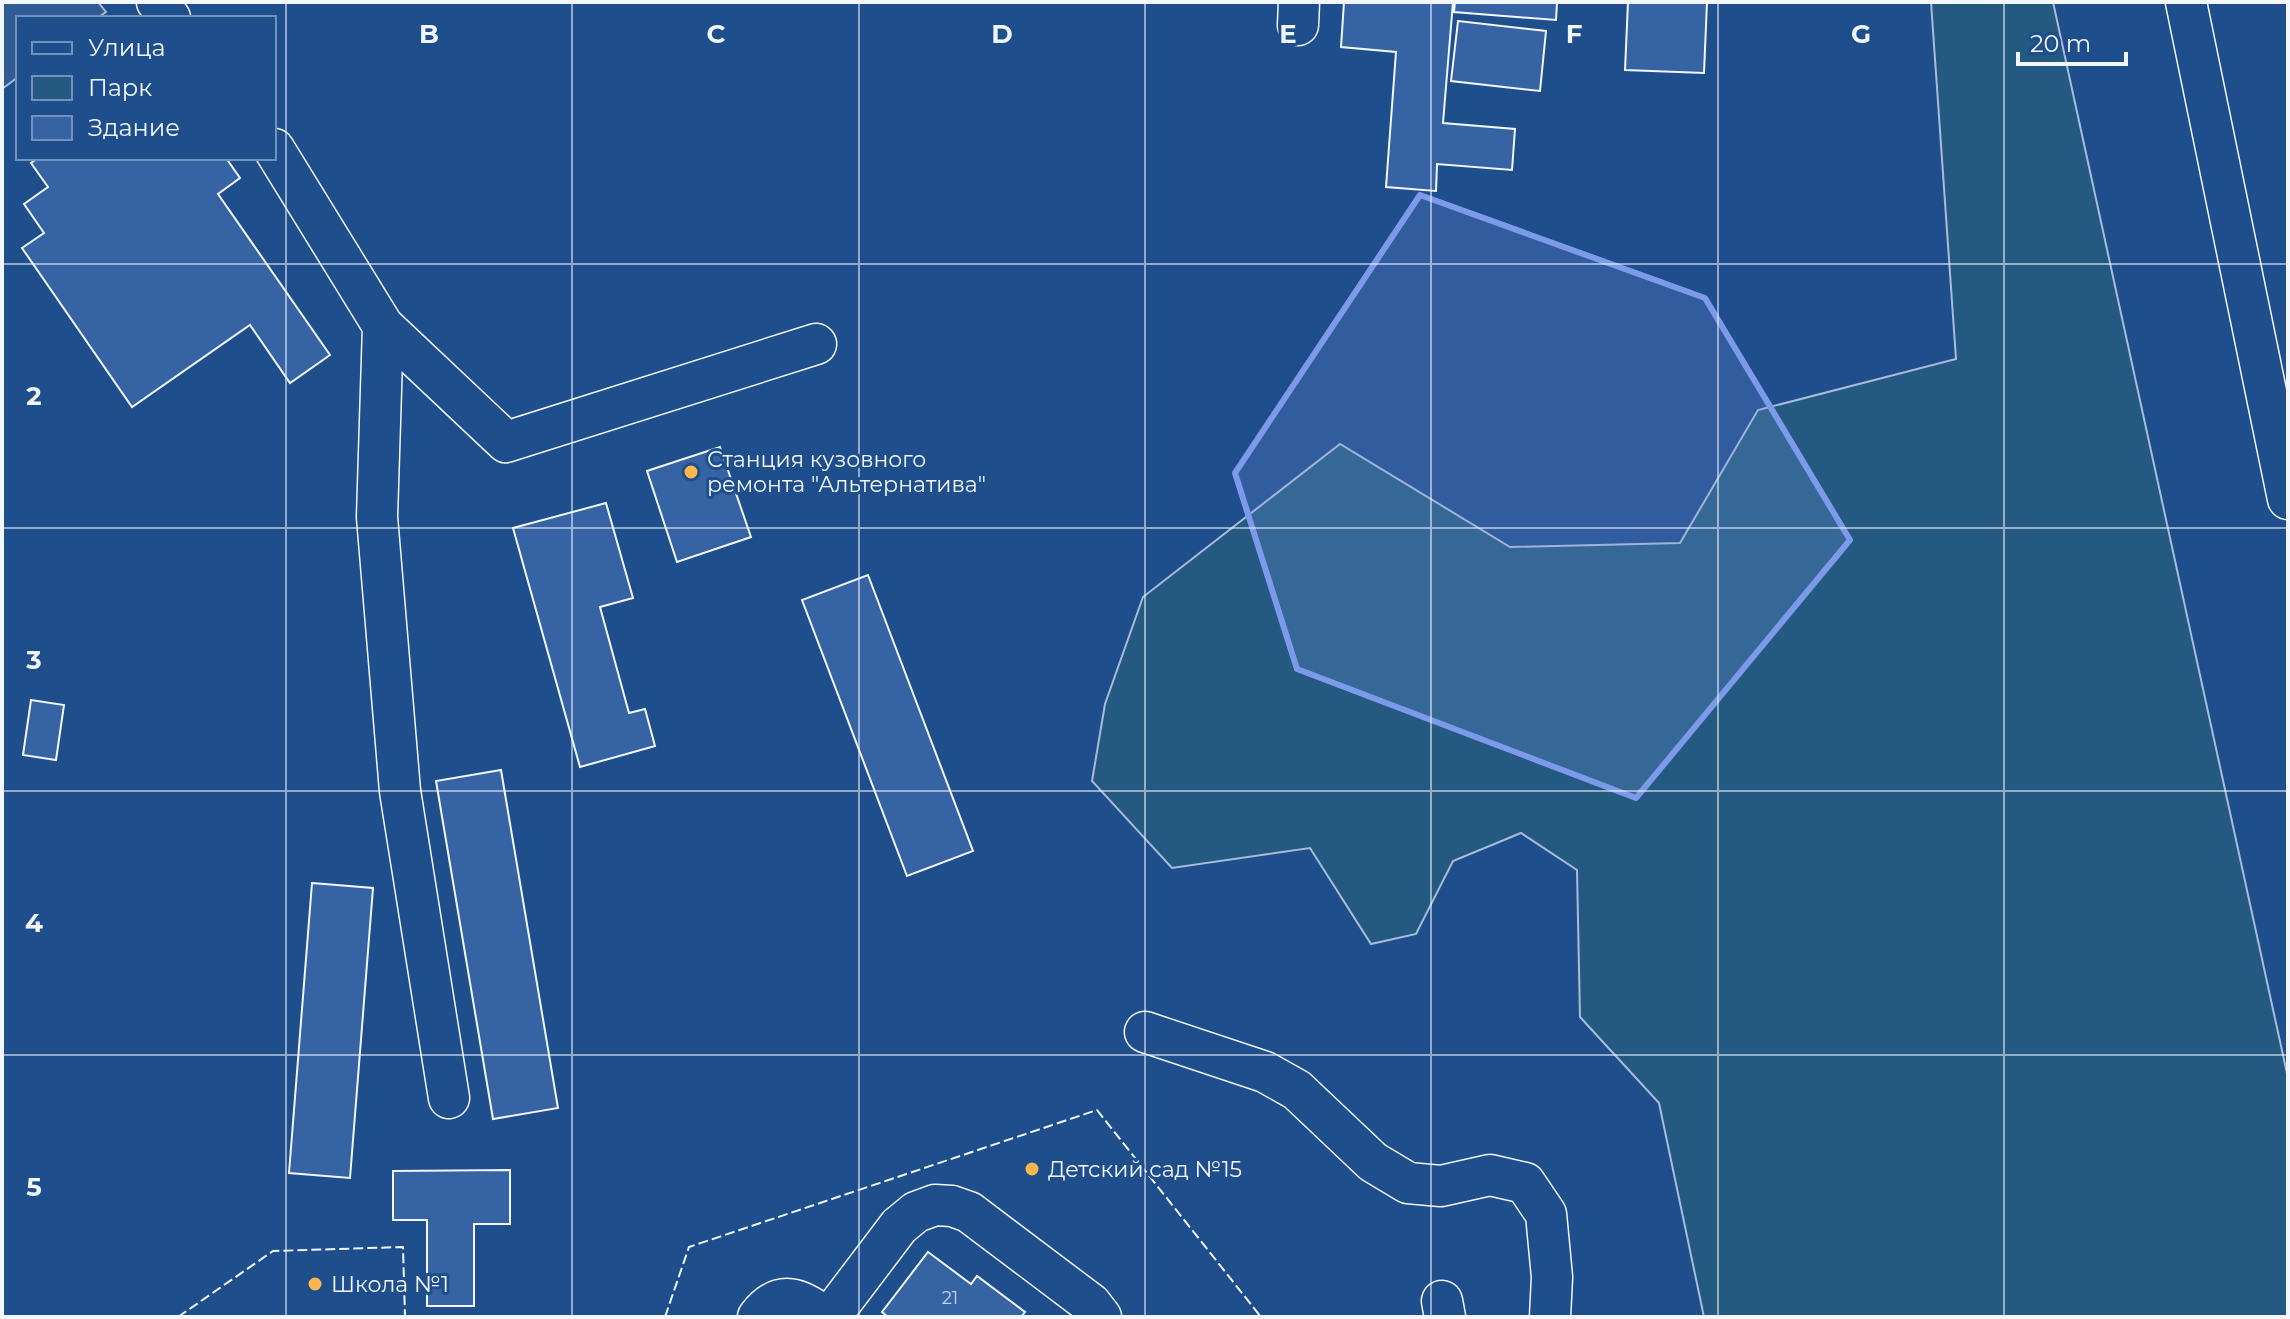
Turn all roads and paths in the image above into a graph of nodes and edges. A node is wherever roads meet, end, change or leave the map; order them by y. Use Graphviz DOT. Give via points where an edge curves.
graph roads {
  1 [pos="2186,2"];
  2 [pos="276,152"];
  3 [pos="383,326"];
  4 [pos="816,344"];
  5 [pos="2288,499"];
  6 [pos="1145,1032"];
  7 [pos="449,1098"];
  8 [pos="758,1317"];
  9 [pos="828,1317"];
  10 [pos="1101,1317"];
  11 [pos="1550,1317"];
  1 -- 5 [label="lane"];
  2 -- 3 [label="lane"];
  3 -- 4 [label="lane" via="506,442"];
  3 -- 7 [label="lane" via="378,532 400,791"];
  6 -- 11 [label="lane" via="1265,1072 1297,1090 1373,1162 1408,1183 1441,1186 1490,1175 1525,1183 1546,1214"];
  8 -- 9 [label="lane" via="781,1299 805,1302"];
  9 -- 10 [label="lane" via="899,1226 935,1205 969,1212"];
}
